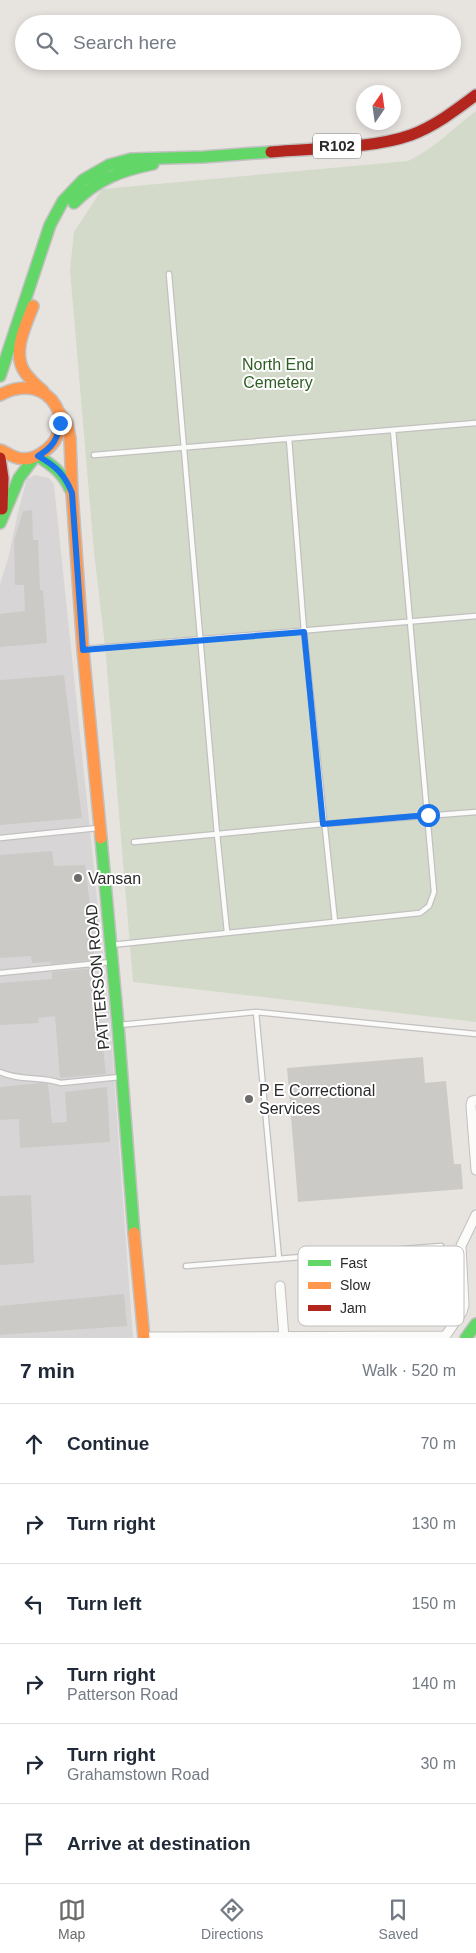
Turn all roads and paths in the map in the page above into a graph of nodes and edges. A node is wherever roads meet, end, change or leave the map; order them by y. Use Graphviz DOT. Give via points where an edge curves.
graph roads {
  1 [pos="476,95"];
  2 [pos="186,158"];
  3 [pos="169,274"];
  4 [pos="0,376"];
  5 [pos="43,391"];
  6 [pos="0,395"];
  7 [pos="59,412"];
  8 [pos="476,423"];
  9 [pos="393,430"];
  10 [pos="289,439"];
  11 [pos="184,448"];
  12 [pos="0,450"];
  13 [pos="94,455"];
  14 [pos="36,457"];
  15 [pos="0,458"];
  16 [pos="72,493"];
  17 [pos="1,521"];
  18 [pos="476,616"];
  19 [pos="410,622"];
  20 [pos="304,632"];
  21 [pos="201,640"];
  22 [pos="83,650"];
  23 [pos="476,812"];
  24 [pos="428,815"];
  25 [pos="323,824"];
  26 [pos="100,828"];
  27 [pos="216,834"];
  28 [pos="0,838"];
  29 [pos="134,842"];
  30 [pos="335,922"];
  31 [pos="227,932"];
  32 [pos="110,945"];
  33 [pos="112,962"];
  34 [pos="0,973"];
  35 [pos="256,1012"];
  36 [pos="118,1025"];
  37 [pos="476,1034"];
  38 [pos="0,1072"];
  39 [pos="122,1077"];
  40 [pos="476,1100"];
  41 [pos="476,1170"];
  42 [pos="476,1215"];
  43 [pos="461,1246"];
  44 [pos="298,1257"];
  45 [pos="279,1258"];
  46 [pos="186,1266"];
  47 [pos="280,1286"];
  48 [pos="476,1324"];
  49 [pos="452,1326"];
  50 [pos="284,1337"];
  51 [pos="308,1337"];
  52 [pos="354,1337"];
  53 [pos="394,1337"];
  54 [pos="445,1337"];
  55 [pos="144,1338"];
  56 [pos="222,1338"];
  57 [pos="466,1338"];
  1 -- 2 [label="main road, R102" via="418,133 399,138 362,144"];
  2 -- 4 [label="main road, R102" via="125,160 99,170 72,190 48,230"];
  2 -- 5 [label="main road, R102" via="102,178 66,212 54,238 20,352 22,369"];
  3 -- 11 [label="lane"];
  5 -- 6 [label="main road" via="27,386 11,388"];
  5 -- 7 [label="main road, R102"];
  7 -- 14 [label="main road" via="59,433 54,443 48,451"];
  7 -- 16 [label="main road, PATTERSON ROAD" via="69,428"];
  8 -- 9 [label="lane"];
  9 -- 10 [label="lane"];
  9 -- 19 [label="lane"];
  10 -- 11 [label="lane"];
  10 -- 20 [label="lane"];
  11 -- 13 [label="lane"];
  11 -- 21 [label="lane"];
  12 -- 14 [label="main road" via="21,459"];
  14 -- 16 [label="main road, PATTERSON ROAD" via="63,474"];
  14 -- 17 [label="main road" via="19,478"];
  15 -- 17 [label="main road" via="3,478"];
  16 -- 22 [label="main road, PATTERSON ROAD"];
  18 -- 19 [label="lane"];
  19 -- 20 [label="lane"];
  19 -- 24 [label="lane"];
  20 -- 21 [label="lane"];
  20 -- 25 [label="lane"];
  21 -- 22 [label="lane"];
  21 -- 27 [label="lane"];
  22 -- 26 [label="main road, PATTERSON ROAD"];
  23 -- 24 [label="lane"];
  24 -- 25 [label="lane"];
  24 -- 30 [label="lane" via="434,892 429,906 420,913"];
  25 -- 27 [label="lane"];
  25 -- 30 [label="lane"];
  26 -- 28 [label="lane"];
  26 -- 32 [label="main road, PATTERSON ROAD"];
  27 -- 29 [label="lane"];
  27 -- 31 [label="lane"];
  30 -- 31 [label="lane"];
  31 -- 32 [label="lane"];
  32 -- 33 [label="main road, PATTERSON ROAD"];
  33 -- 34 [label="lane"];
  33 -- 36 [label="main road, PATTERSON ROAD"];
  35 -- 36 [label="lane"];
  35 -- 37 [label="lane"];
  35 -- 45 [label="lane"];
  36 -- 39 [label="main road, PATTERSON ROAD"];
  38 -- 39 [label="lane" via="61,1083"];
  39 -- 55 [label="main road, PATTERSON ROAD"];
  40 -- 41 [label="street" via="471,1106"];
  42 -- 43 [label="street"];
  44 -- 45 [label="lane"];
  45 -- 46 [label="lane"];
  47 -- 50 [label="street"];
  48 -- 57 [label="main road"];
  49 -- 54 [label="street"];
  50 -- 51 [label="street"];
  50 -- 56 [label="street"];
  51 -- 52 [label="street"];
  52 -- 53 [label="street"];
  53 -- 54 [label="street"];
  55 -- 56 [label="street"];
}
